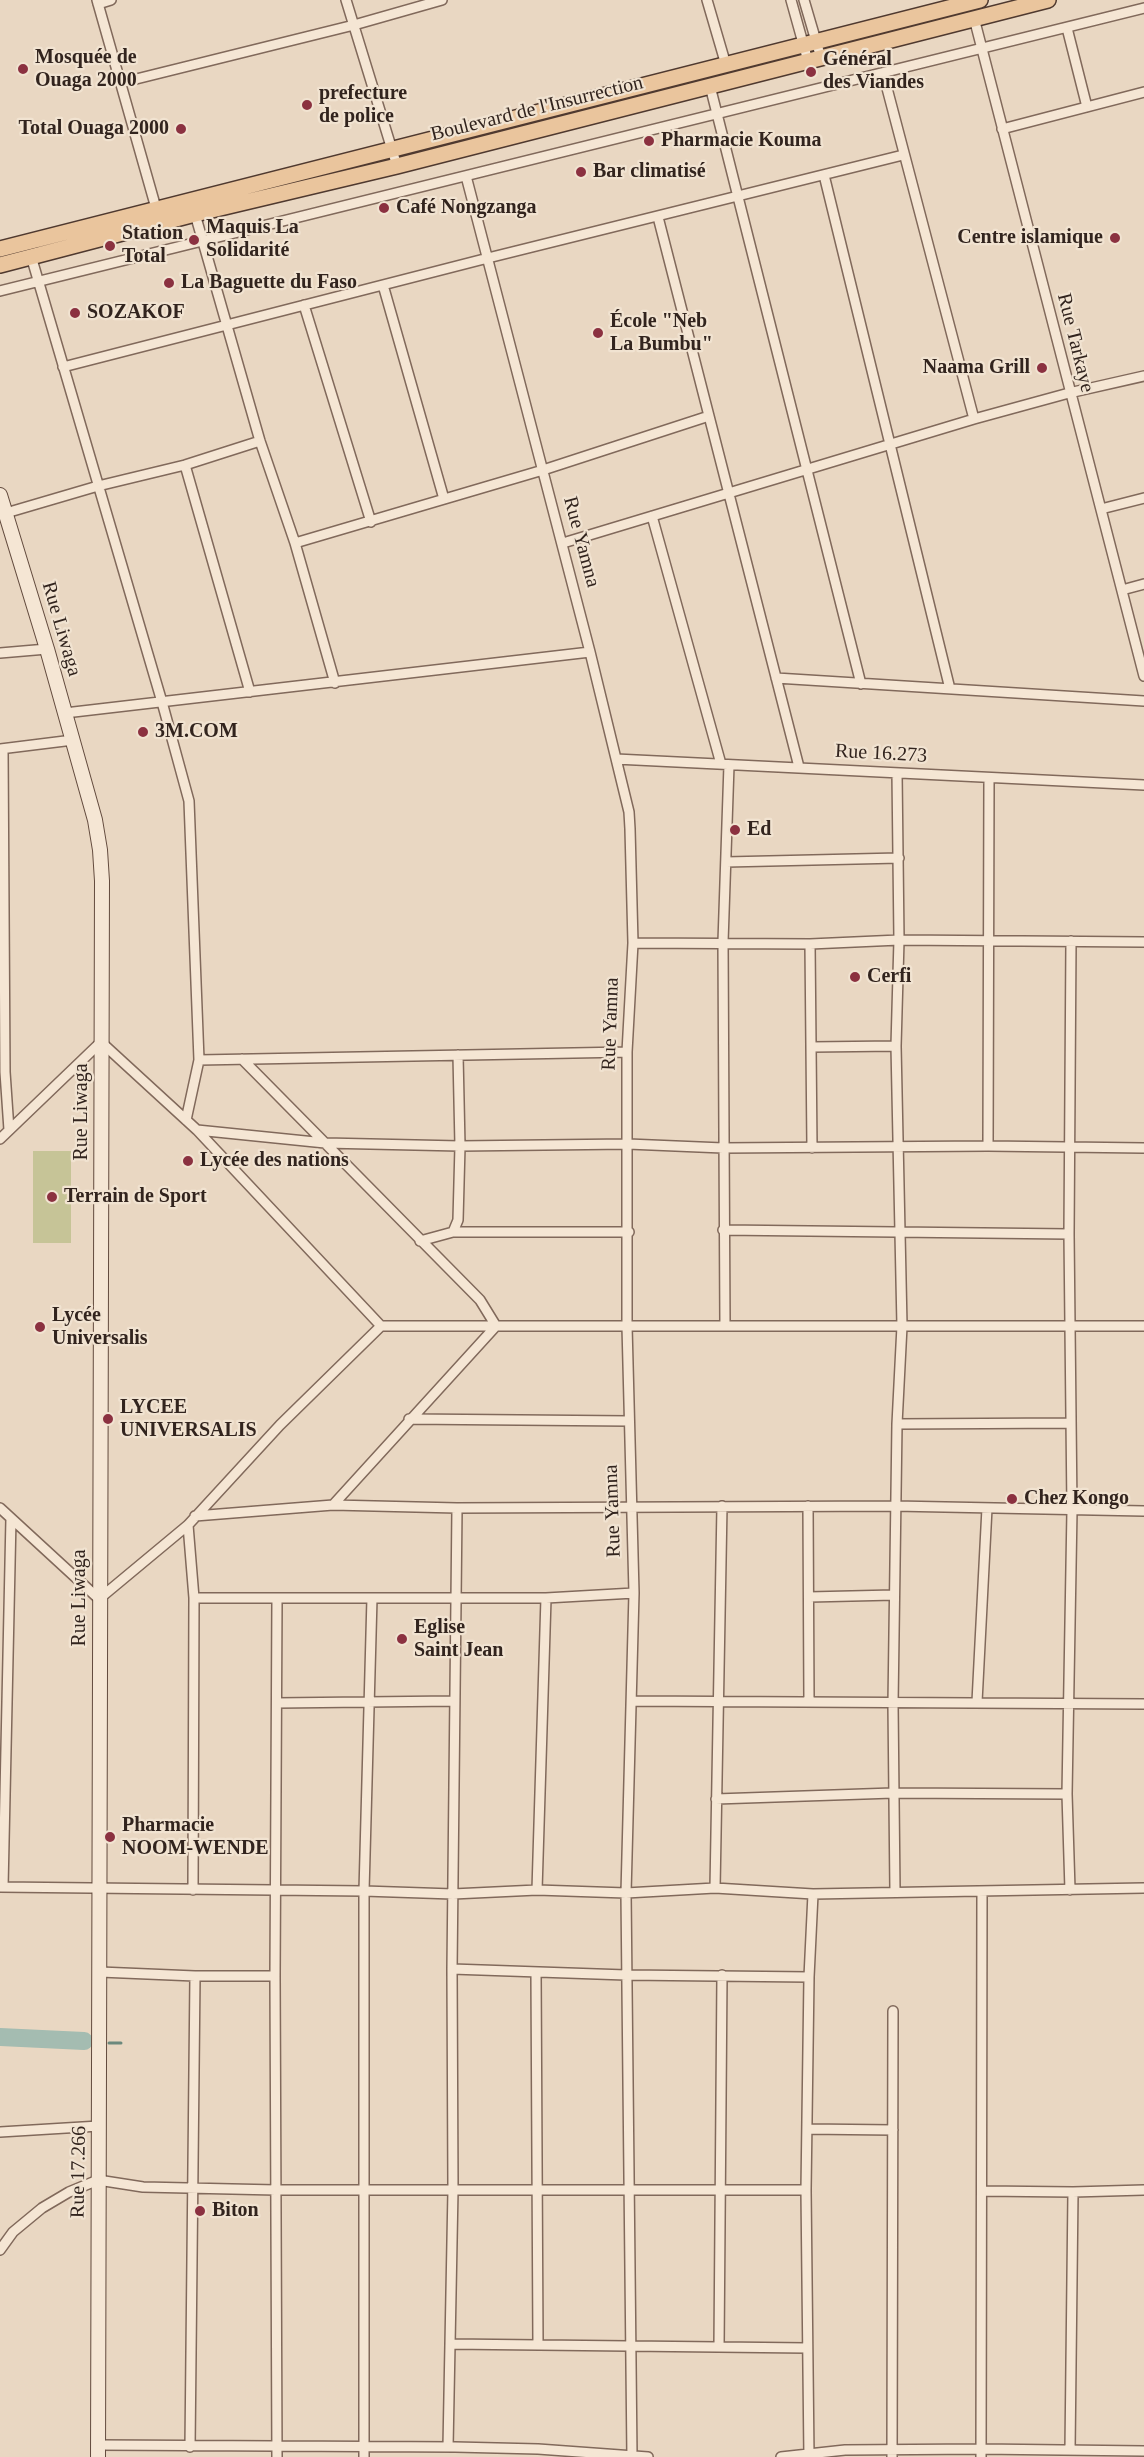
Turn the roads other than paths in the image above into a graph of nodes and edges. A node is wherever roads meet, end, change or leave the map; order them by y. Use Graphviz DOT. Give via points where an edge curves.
graph roads {
  1 [pos="111,0"];
  2 [pos="346,0"];
  3 [pos="442,0"];
  4 [pos="707,0"];
  5 [pos="791,0"];
  6 [pos="804,0"];
  7 [pos="980,0"];
  8 [pos="1048,0"];
  9 [pos="97,2"];
  10 [pos="1144,8"];
  11 [pos="974,18"];
  12 [pos="354,25"];
  13 [pos="1067,28"];
  14 [pos="811,43"];
  15 [pos="982,49"];
  16 [pos="814,60"];
  17 [pos="726,65"];
  18 [pos="883,73"];
  19 [pos="120,83"];
  20 [pos="711,86"];
  21 [pos="1144,92"];
  22 [pos="1087,107"];
  23 [pos="718,114"];
  24 [pos="1002,129"];
  25 [pos="393,150"];
  26 [pos="903,155"];
  27 [pos="397,166"];
  28 [pos="466,176"];
  29 [pos="824,176"];
  30 [pos="738,197"];
  31 [pos="156,208"];
  32 [pos="195,214"];
  33 [pos="658,217"];
  34 [pos="203,241"];
  35 [pos="0,249"];
  36 [pos="31,256"];
  37 [pos="488,258"];
  38 [pos="0,265"];
  39 [pos="38,282"];
  40 [pos="383,285"];
  41 [pos="0,291"];
  42 [pos="304,305"];
  43 [pos="227,326"];
  44 [pos="63,367"];
  45 [pos="1144,376"];
  46 [pos="1069,393"];
  47 [pos="710,416"];
  48 [pos="974,419"];
  49 [pos="260,441"];
  50 [pos="890,444"];
  51 [pos="185,465"];
  52 [pos="543,470"];
  53 [pos="807,470"];
  54 [pos="98,486"];
  55 [pos="729,493"];
  56 [pos="0,495"];
  57 [pos="1144,498"];
  58 [pos="444,499"];
  59 [pos="1101,509"];
  60 [pos="6,513"];
  61 [pos="652,516"];
  62 [pos="371,522"];
  63 [pos="295,543"];
  64 [pos="563,543"];
  65 [pos="1144,584"];
  66 [pos="1122,590"];
  67 [pos="47,649"];
  68 [pos="590,652"];
  69 [pos="0,653"];
  70 [pos="1144,672"];
  71 [pos="776,678"];
  72 [pos="335,683"];
  73 [pos="861,684"];
  74 [pos="950,689"];
  75 [pos="250,692"];
  76 [pos="1144,701"];
  77 [pos="162,702"];
  78 [pos="65,713"];
  79 [pos="73,740"];
  80 [pos="2,749"];
  81 [pos="616,759"];
  82 [pos="725,765"];
  83 [pos="799,767"];
  84 [pos="897,773"];
  85 [pos="989,777"];
  86 [pos="1144,785"];
  87 [pos="2,853"];
  88 [pos="898,858"];
  89 [pos="726,862"];
  90 [pos="899,940"];
  91 [pos="989,941"];
  92 [pos="1071,941"];
  93 [pos="723,942"];
  94 [pos="1144,942"];
  95 [pos="633,943"];
  96 [pos="810,944"];
  97 [pos="101,1042"];
  98 [pos="896,1046"];
  99 [pos="812,1047"];
  100 [pos="627,1052"];
  101 [pos="458,1055"];
  102 [pos="242,1059"];
  103 [pos="199,1060"];
  104 [pos="3,1072"];
  105 [pos="186,1120"];
  106 [pos="9,1130"];
  107 [pos="197,1130"];
  108 [pos="0,1138"];
  109 [pos="325,1143"];
  110 [pos="628,1144"];
  111 [pos="460,1146"];
  112 [pos="988,1146"];
  113 [pos="1071,1147"];
  114 [pos="723,1148"];
  115 [pos="812,1148"];
  116 [pos="898,1148"];
  117 [pos="1144,1148"];
  118 [pos="723,1230"];
  119 [pos="453,1232"];
  120 [pos="629,1232"];
  121 [pos="901,1232"];
  122 [pos="1069,1234"];
  123 [pos="420,1241"];
  124 [pos="381,1326"];
  125 [pos="496,1326"];
  126 [pos="627,1326"];
  127 [pos="725,1326"];
  128 [pos="902,1326"];
  129 [pos="1071,1326"];
  130 [pos="1144,1326"];
  131 [pos="409,1419"];
  132 [pos="629,1421"];
  133 [pos="1071,1423"];
  134 [pos="897,1424"];
  135 [pos="333,1505"];
  136 [pos="722,1506"];
  137 [pos="808,1506"];
  138 [pos="895,1506"];
  139 [pos="457,1508"];
  140 [pos="630,1508"];
  141 [pos="987,1508"];
  142 [pos="0,1509"];
  143 [pos="1072,1510"];
  144 [pos="1144,1511"];
  145 [pos="195,1516"];
  146 [pos="11,1518"];
  147 [pos="188,1525"];
  148 [pos="5,1593"];
  149 [pos="634,1593"];
  150 [pos="894,1595"];
  151 [pos="809,1597"];
  152 [pos="194,1598"];
  153 [pos="372,1598"];
  154 [pos="546,1598"];
  155 [pos="99,1599"];
  156 [pos="277,1599"];
  157 [pos="455,1599"];
  158 [pos="454,1701"];
  159 [pos="632,1701"];
  160 [pos="718,1701"];
  161 [pos="277,1702"];
  162 [pos="370,1702"];
  163 [pos="809,1702"];
  164 [pos="977,1702"];
  165 [pos="893,1704"];
  166 [pos="1070,1704"];
  167 [pos="1144,1704"];
  168 [pos="893,1793"];
  169 [pos="1067,1794"];
  170 [pos="716,1799"];
  171 [pos="2,1887"];
  172 [pos="100,1888"];
  173 [pos="715,1888"];
  174 [pos="1144,1888"];
  175 [pos="193,1890"];
  176 [pos="276,1890"];
  177 [pos="537,1890"];
  178 [pos="1070,1890"];
  179 [pos="364,1891"];
  180 [pos="895,1892"];
  181 [pos="982,1892"];
  182 [pos="626,1893"];
  183 [pos="453,1894"];
  184 [pos="813,1894"];
  185 [pos="452,1969"];
  186 [pos="100,1972"];
  187 [pos="536,1972"];
  188 [pos="626,1975"];
  189 [pos="722,1975"];
  190 [pos="195,1976"];
  191 [pos="275,1976"];
  192 [pos="809,1977"];
  193 [pos="893,2011"];
  194 [pos="99,2126"];
  195 [pos="807,2130"];
  196 [pos="893,2130"];
  197 [pos="0,2132"];
  198 [pos="99,2180"];
  199 [pos="193,2187"];
  200 [pos="629,2189"];
  201 [pos="720,2189"];
  202 [pos="276,2190"];
  203 [pos="453,2190"];
  204 [pos="536,2190"];
  205 [pos="806,2190"];
  206 [pos="1144,2190"];
  207 [pos="365,2191"];
  208 [pos="983,2191"];
  209 [pos="1073,2192"];
  210 [pos="0,2250"];
  211 [pos="450,2344"];
  212 [pos="538,2345"];
  213 [pos="632,2347"];
  214 [pos="719,2347"];
  215 [pos="807,2348"];
  216 [pos="364,2445"];
  217 [pos="190,2447"];
  218 [pos="452,2450"];
  219 [pos="1071,2450"];
  220 [pos="98,2451"];
  221 [pos="1144,2451"];
  222 [pos="277,2452"];
  223 [pos="538,2453"];
  224 [pos="981,2453"];
  225 [pos="892,2454"];
  226 [pos="809,2455"];
  227 [pos="632,2456"];
  228 [pos="364,2457"];
  229 [pos="648,2457"];
  230 [pos="781,2457"];
  1 -- 9 [label="street"];
  2 -- 12 [label="street"];
  3 -- 12 [label="street"];
  4 -- 17 [label="street"];
  5 -- 14 [label="street"];
  6 -- 14 [label="street"];
  7 -- 14 [label="main road, Boulevard de l'Insurrection"];
  8 -- 11 [label="main road, Boulevard de l'Insurrection"];
  9 -- 19 [label="street"];
  10 -- 13 [label="street"];
  11 -- 15 [label="street, Rue Tarkaye"];
  11 -- 16 [label="main road, Boulevard de l'Insurrection"];
  12 -- 19 [label="street"];
  12 -- 25 [label="street"];
  13 -- 15 [label="street"];
  13 -- 22 [label="street"];
  14 -- 16 [label="street"];
  14 -- 17 [label="main road, Boulevard de l'Insurrection"];
  15 -- 18 [label="street"];
  15 -- 24 [label="street, Rue Tarkaye"];
  16 -- 20 [label="main road, Boulevard de l'Insurrection"];
  17 -- 25 [label="main road, Boulevard de l'Insurrection"];
  18 -- 23 [label="street"];
  18 -- 26 [label="street"];
  19 -- 31 [label="street"];
  20 -- 23 [label="street"];
  20 -- 27 [label="main road, Boulevard de l'Insurrection"];
  21 -- 22 [label="street"];
  22 -- 24 [label="street"];
  23 -- 28 [label="street"];
  23 -- 30 [label="street"];
  24 -- 46 [label="street, Rue Tarkaye"];
  25 -- 27 [label="street"];
  25 -- 31 [label="main road, Boulevard de l'Insurrection"];
  26 -- 29 [label="street"];
  26 -- 48 [label="street"];
  27 -- 32 [label="main road, Boulevard de l'Insurrection"];
  28 -- 34 [label="street"];
  28 -- 37 [label="street, Rue Yamna"];
  29 -- 30 [label="street"];
  29 -- 50 [label="street"];
  30 -- 33 [label="street"];
  30 -- 53 [label="street"];
  31 -- 35 [label="main road, Boulevard de l'Insurrection"];
  32 -- 34 [label="street"];
  32 -- 36 [label="main road, Boulevard de l'Insurrection"];
  33 -- 37 [label="street"];
  33 -- 47 [label="street"];
  34 -- 39 [label="street"];
  34 -- 43 [label="street"];
  36 -- 38 [label="main road, Boulevard de l'Insurrection"];
  36 -- 39 [label="street"];
  37 -- 40 [label="street"];
  37 -- 52 [label="street, Rue Yamna"];
  39 -- 41 [label="street"];
  39 -- 44 [label="street"];
  40 -- 42 [label="street"];
  40 -- 58 [label="street"];
  42 -- 43 [label="street"];
  42 -- 62 [label="street"];
  43 -- 44 [label="street"];
  43 -- 49 [label="street"];
  44 -- 54 [label="street"];
  45 -- 46 [label="street"];
  46 -- 48 [label="street"];
  46 -- 59 [label="street, Rue Tarkaye"];
  47 -- 52 [label="street"];
  47 -- 55 [label="street"];
  48 -- 50 [label="street"];
  49 -- 51 [label="street"];
  49 -- 63 [label="street"];
  50 -- 53 [label="street"];
  50 -- 74 [label="street"];
  51 -- 54 [label="street"];
  51 -- 75 [label="street"];
  52 -- 58 [label="street"];
  52 -- 64 [label="street, Rue Yamna"];
  53 -- 55 [label="street"];
  53 -- 73 [label="street"];
  54 -- 60 [label="street"];
  54 -- 77 [label="street"];
  55 -- 61 [label="street"];
  55 -- 71 [label="street"];
  56 -- 60 [label="main road, Rue Liwaga"];
  57 -- 59 [label="street"];
  58 -- 62 [label="street"];
  59 -- 66 [label="street, Rue Tarkaye"];
  60 -- 67 [label="main road, Rue Liwaga"];
  61 -- 64 [label="street"];
  61 -- 82 [label="street"];
  62 -- 63 [label="street"];
  63 -- 72 [label="street"];
  64 -- 68 [label="street, Rue Yamna"];
  65 -- 66 [label="street"];
  66 -- 70 [label="street, Rue Tarkaye"];
  67 -- 69 [label="street"];
  67 -- 78 [label="main road, Rue Liwaga"];
  68 -- 72 [label="street"];
  68 -- 81 [label="street, Rue Yamna"];
  71 -- 73 [label="street"];
  71 -- 83 [label="street"];
  72 -- 75 [label="street"];
  73 -- 74 [label="street"];
  74 -- 76 [label="street"];
  75 -- 77 [label="street"];
  77 -- 78 [label="street"];
  77 -- 103 [label="street" via="189,801"];
  78 -- 79 [label="main road, Rue Liwaga"];
  79 -- 80 [label="street"];
  79 -- 97 [label="main road, Rue Liwaga" via="100,850"];
  80 -- 87 [label="street"];
  81 -- 82 [label="street, Rue 16.273"];
  81 -- 95 [label="street, Rue Yamna" via="630,829"];
  82 -- 83 [label="street, Rue 16.273"];
  82 -- 89 [label="street"];
  83 -- 84 [label="street, Rue 16.273"];
  84 -- 85 [label="street, Rue 16.273"];
  84 -- 88 [label="street"];
  85 -- 86 [label="street, Rue 16.273"];
  85 -- 91 [label="street"];
  87 -- 104 [label="street"];
  88 -- 89 [label="street"];
  88 -- 90 [label="street"];
  89 -- 93 [label="street"];
  90 -- 91 [label="street"];
  90 -- 96 [label="street"];
  90 -- 98 [label="street"];
  91 -- 92 [label="street"];
  91 -- 112 [label="street"];
  92 -- 94 [label="street"];
  92 -- 113 [label="street"];
  93 -- 95 [label="street"];
  93 -- 96 [label="street"];
  93 -- 114 [label="street"];
  95 -- 100 [label="street, Rue Yamna"];
  96 -- 99 [label="street"];
  97 -- 105 [label="street"];
  97 -- 106 [label="street"];
  97 -- 155 [label="main road, Rue Liwaga"];
  98 -- 99 [label="street"];
  98 -- 116 [label="street"];
  99 -- 115 [label="street"];
  100 -- 101 [label="street"];
  100 -- 110 [label="street, Rue Yamna"];
  101 -- 102 [label="street"];
  101 -- 111 [label="street"];
  102 -- 103 [label="street"];
  102 -- 109 [label="street"];
  103 -- 105 [label="street"];
  104 -- 106 [label="street"];
  105 -- 107 [label="street"];
  106 -- 108 [label="street"];
  107 -- 109 [label="street"];
  107 -- 124 [label="street"];
  109 -- 111 [label="street"];
  109 -- 123 [label="street"];
  110 -- 111 [label="street"];
  110 -- 114 [label="street"];
  110 -- 120 [label="street, Rue Yamna"];
  111 -- 119 [label="street" via="460,1209"];
  112 -- 113 [label="street"];
  112 -- 116 [label="street"];
  113 -- 117 [label="street"];
  113 -- 122 [label="street"];
  114 -- 115 [label="street"];
  114 -- 118 [label="street"];
  115 -- 116 [label="street"];
  116 -- 121 [label="street"];
  118 -- 121 [label="street"];
  118 -- 127 [label="street"];
  119 -- 120 [label="street"];
  119 -- 123 [label="street"];
  120 -- 126 [label="street, Rue Yamna"];
  121 -- 122 [label="street"];
  121 -- 128 [label="street"];
  122 -- 129 [label="street"];
  123 -- 125 [label="street" via="480,1300"];
  124 -- 125 [label="street"];
  124 -- 145 [label="street"];
  125 -- 126 [label="street"];
  125 -- 131 [label="street"];
  126 -- 127 [label="street"];
  126 -- 132 [label="street, Rue Yamna"];
  127 -- 128 [label="street"];
  128 -- 129 [label="street"];
  128 -- 134 [label="street"];
  129 -- 130 [label="street"];
  129 -- 133 [label="street"];
  131 -- 132 [label="street"];
  131 -- 135 [label="street"];
  132 -- 140 [label="street, Rue Yamna"];
  133 -- 134 [label="street"];
  133 -- 143 [label="street"];
  134 -- 138 [label="street"];
  135 -- 139 [label="street"];
  135 -- 145 [label="street"];
  136 -- 137 [label="street"];
  136 -- 140 [label="street"];
  136 -- 160 [label="street"];
  137 -- 138 [label="street"];
  137 -- 151 [label="street"];
  138 -- 141 [label="street"];
  138 -- 150 [label="street"];
  139 -- 140 [label="street"];
  139 -- 157 [label="street"];
  140 -- 149 [label="street, Rue Yamna"];
  141 -- 143 [label="street"];
  141 -- 164 [label="street"];
  142 -- 146 [label="street"];
  143 -- 144 [label="street"];
  143 -- 166 [label="street"];
  145 -- 147 [label="street"];
  146 -- 148 [label="street"];
  146 -- 155 [label="street"];
  147 -- 152 [label="street"];
  147 -- 155 [label="street"];
  148 -- 171 [label="street"];
  149 -- 154 [label="street"];
  149 -- 159 [label="street, Rue Yamna"];
  150 -- 151 [label="street"];
  150 -- 165 [label="street"];
  151 -- 163 [label="street"];
  152 -- 156 [label="street"];
  152 -- 175 [label="street"];
  153 -- 156 [label="street"];
  153 -- 157 [label="street"];
  153 -- 162 [label="street"];
  154 -- 157 [label="street"];
  154 -- 177 [label="street"];
  155 -- 172 [label="main road, Rue Liwaga"];
  156 -- 161 [label="street"];
  157 -- 158 [label="street"];
  158 -- 162 [label="street"];
  158 -- 183 [label="street"];
  159 -- 160 [label="street"];
  159 -- 182 [label="street, Rue Yamna"];
  160 -- 163 [label="street"];
  160 -- 170 [label="street"];
  161 -- 162 [label="street"];
  161 -- 176 [label="street"];
  162 -- 179 [label="street"];
  163 -- 165 [label="street"];
  164 -- 165 [label="street"];
  164 -- 166 [label="street"];
  165 -- 168 [label="street"];
  166 -- 167 [label="street"];
  166 -- 169 [label="street"];
  168 -- 169 [label="street"];
  168 -- 170 [label="street"];
  168 -- 180 [label="street"];
  169 -- 178 [label="street"];
  170 -- 173 [label="street"];
  171 -- 172 [label="street"];
  172 -- 175 [label="street"];
  172 -- 186 [label="main road, Rue 17.266"];
  173 -- 182 [label="street"];
  173 -- 184 [label="street"];
  174 -- 178 [label="street"];
  175 -- 176 [label="street"];
  176 -- 179 [label="street"];
  176 -- 191 [label="street"];
  177 -- 182 [label="street"];
  177 -- 183 [label="street"];
  178 -- 181 [label="street"];
  179 -- 183 [label="street"];
  179 -- 207 [label="street"];
  180 -- 181 [label="street"];
  180 -- 184 [label="street"];
  181 -- 208 [label="street"];
  182 -- 188 [label="street, Rue Yamna"];
  183 -- 185 [label="street"];
  184 -- 192 [label="street"];
  185 -- 187 [label="street"];
  185 -- 203 [label="street"];
  186 -- 190 [label="street"];
  186 -- 194 [label="main road, Rue 17.266"];
  187 -- 188 [label="street"];
  187 -- 204 [label="street"];
  188 -- 189 [label="street"];
  188 -- 200 [label="street, Rue Yamna"];
  189 -- 192 [label="street"];
  189 -- 201 [label="street"];
  190 -- 191 [label="street"];
  190 -- 199 [label="street"];
  191 -- 202 [label="street"];
  192 -- 195 [label="street"];
  193 -- 196 [label="street"];
  194 -- 197 [label="street"];
  194 -- 198 [label="main road, Rue 17.266"];
  195 -- 196 [label="street"];
  195 -- 205 [label="street"];
  196 -- 225 [label="street"];
  198 -- 199 [label="street" via="144,2187"];
  198 -- 210 [label="street" via="42,2208 13,2232"];
  198 -- 220 [label="main road, Rue 17.266"];
  199 -- 202 [label="street"];
  199 -- 217 [label="street"];
  200 -- 201 [label="street"];
  200 -- 204 [label="street"];
  200 -- 213 [label="street, Rue Yamna"];
  201 -- 205 [label="street"];
  201 -- 214 [label="street"];
  202 -- 207 [label="street"];
  202 -- 222 [label="street"];
  203 -- 204 [label="street"];
  203 -- 207 [label="street"];
  203 -- 211 [label="street"];
  204 -- 212 [label="street"];
  205 -- 215 [label="street"];
  206 -- 209 [label="street"];
  207 -- 216 [label="street"];
  208 -- 209 [label="street"];
  208 -- 224 [label="street"];
  209 -- 219 [label="street"];
  211 -- 212 [label="street"];
  211 -- 218 [label="street"];
  212 -- 213 [label="street"];
  213 -- 214 [label="street"];
  213 -- 227 [label="street, Rue Yamna"];
  214 -- 215 [label="street"];
  215 -- 226 [label="street"];
  216 -- 218 [label="street"];
  216 -- 222 [label="street"];
  216 -- 228 [label="street"];
  217 -- 220 [label="street"];
  217 -- 222 [label="street"];
  218 -- 223 [label="street"];
  219 -- 221 [label="street"];
  219 -- 224 [label="street"];
  223 -- 227 [label="street"];
  224 -- 225 [label="street"];
  225 -- 226 [label="street"];
  226 -- 230 [label="street"];
  227 -- 229 [label="street"];
}
